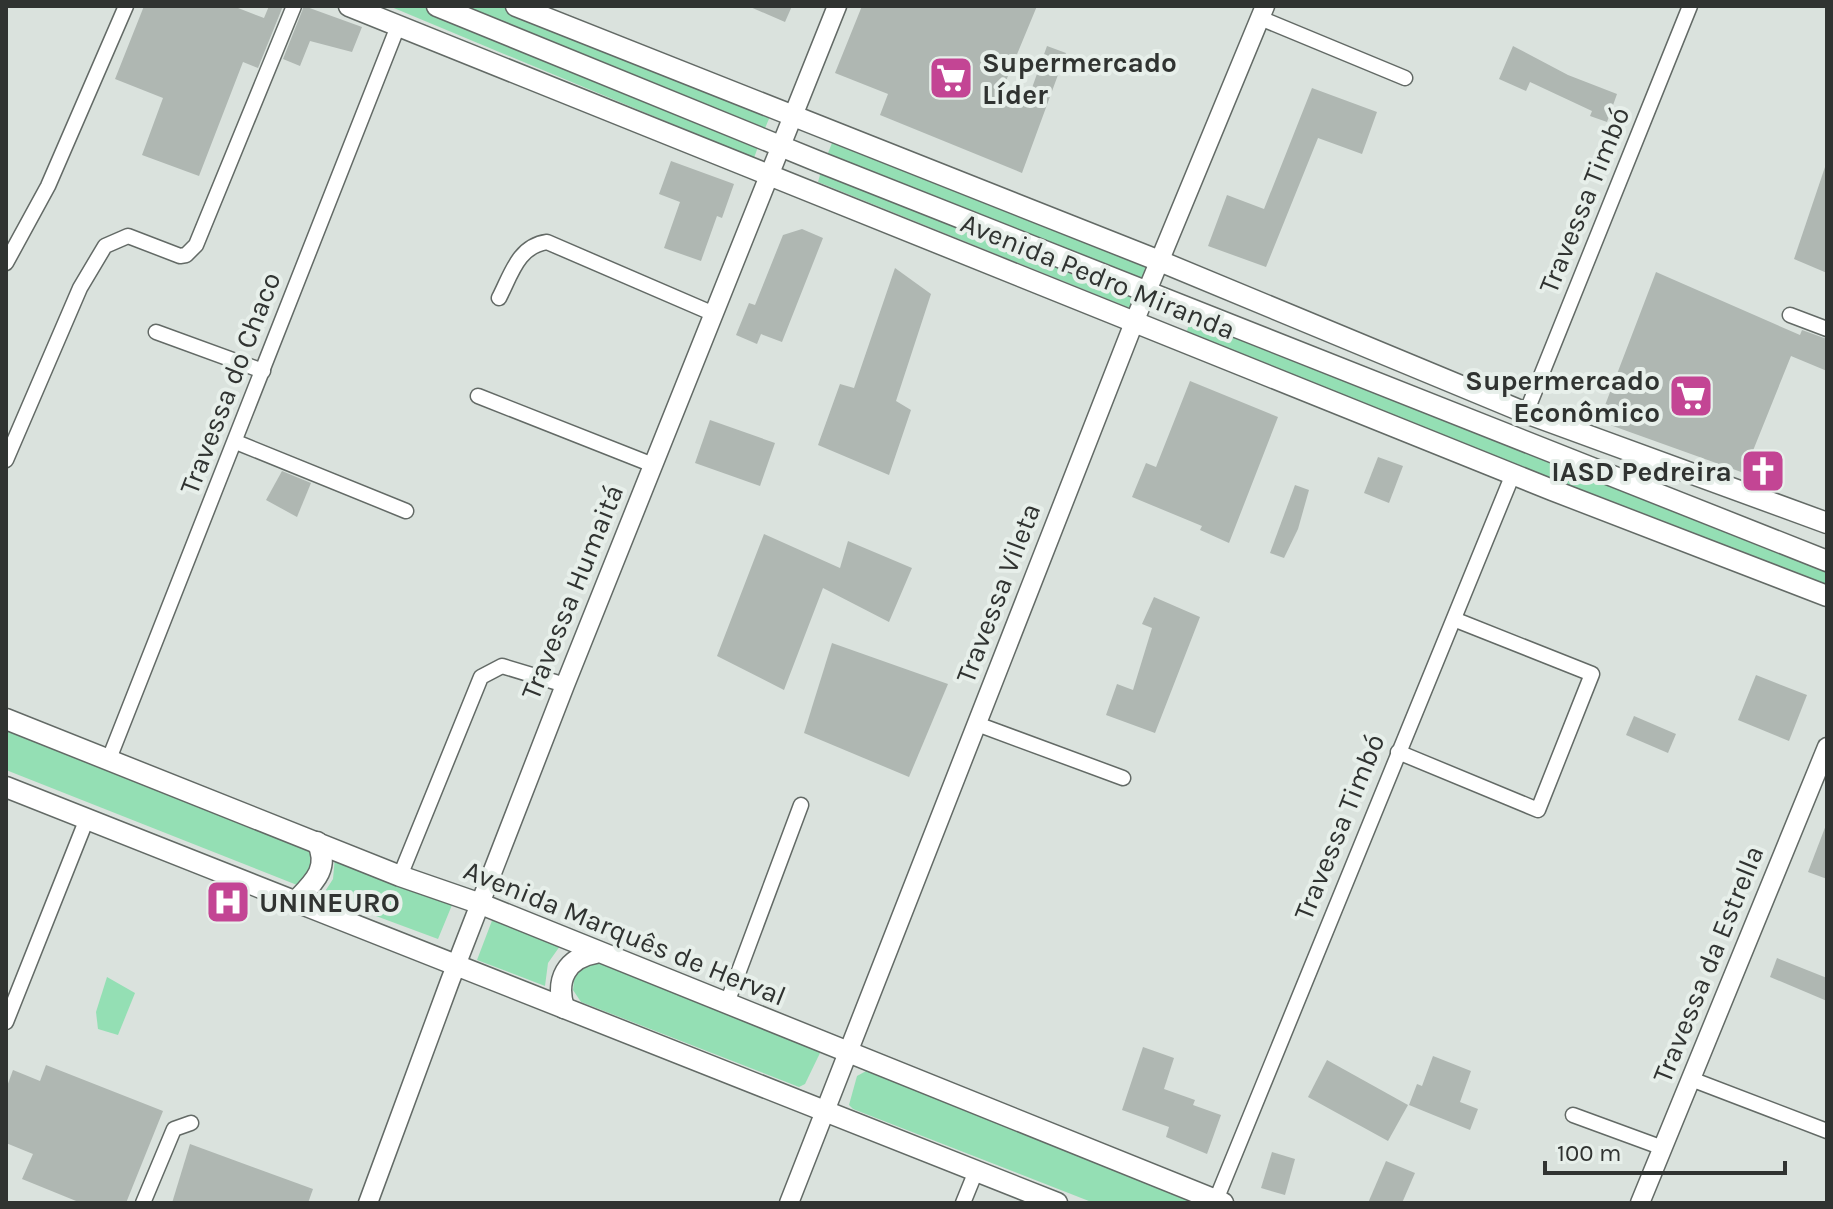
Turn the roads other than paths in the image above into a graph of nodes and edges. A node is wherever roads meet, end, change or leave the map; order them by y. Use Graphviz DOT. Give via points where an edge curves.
graph roads {
  1 [pos="126,6"];
  2 [pos="294,6"];
  3 [pos="349,6"];
  4 [pos="437,6"];
  5 [pos="516,6"];
  6 [pos="837,6"];
  7 [pos="1690,6"];
  8 [pos="1262,12"];
  9 [pos="398,26"];
  10 [pos="1405,78"];
  11 [pos="792,114"];
  12 [pos="779,145"];
  13 [pos="770,175"];
  14 [pos="1162,262"];
  15 [pos="6,263"];
  16 [pos="1148,293"];
  17 [pos="499,298"];
  18 [pos="714,314"];
  19 [pos="1790,315"];
  20 [pos="1135,320"];
  21 [pos="1827,329"];
  22 [pos="156,332"];
  23 [pos="263,371"];
  24 [pos="478,396"];
  25 [pos="1526,413"];
  26 [pos="236,442"];
  27 [pos="6,460"];
  28 [pos="653,465"];
  29 [pos="1513,474"];
  30 [pos="406,511"];
  31 [pos="1827,523"];
  32 [pos="1827,561"];
  33 [pos="1827,596"];
  34 [pos="1456,620"];
  35 [pos="565,685"];
  36 [pos="6,719"];
  37 [pos="977,724"];
  38 [pos="1827,747"];
  39 [pos="1398,752"];
  40 [pos="109,759"];
  41 [pos="1123,778"];
  42 [pos="6,787"];
  43 [pos="801,805"];
  44 [pos="86,821"];
  45 [pos="317,842"];
  46 [pos="400,876"];
  47 [pos="294,903"];
  48 [pos="481,904"];
  49 [pos="596,953"];
  50 [pos="456,967"];
  51 [pos="727,1003"];
  52 [pos="9,1004"];
  53 [pos="564,1008"];
  54 [pos="6,1022"];
  55 [pos="849,1051"];
  56 [pos="1691,1079"];
  57 [pos="826,1111"];
  58 [pos="1573,1115"];
  59 [pos="191,1123"];
  60 [pos="1827,1131"];
  61 [pos="1663,1148"];
  62 [pos="976,1171"];
  63 [pos="1220,1202"];
  64 [pos="143,1203"];
  65 [pos="368,1203"];
  66 [pos="789,1203"];
  67 [pos="963,1203"];
  68 [pos="1057,1203"];
  69 [pos="1640,1203"];
  1 -- 15 [label="street" via="48,186"];
  2 -- 27 [label="street" via="196,245 180,256 128,236 105,246 60,330"];
  3 -- 9 [label="main road, Avenida Pedro Miranda"];
  4 -- 12 [label="main road, Avenida Pedro Miranda"];
  5 -- 11 [label="main road, Avenida Pedro Miranda"];
  6 -- 11 [label="street, Travessa Humaitá"];
  7 -- 25 [label="street, Travessa Timbó"];
  8 -- 10 [label="street"];
  8 -- 14 [label="street, Travessa Vileta"];
  9 -- 13 [label="main road, Avenida Pedro Miranda"];
  9 -- 23 [label="street, Travessa do Chaco"];
  11 -- 12 [label="street, Travessa Humaitá"];
  11 -- 14 [label="main road, Avenida Pedro Miranda"];
  12 -- 13 [label="street, Travessa Humaitá"];
  12 -- 16 [label="main road, Avenida Pedro Miranda"];
  13 -- 18 [label="street, Travessa Humaitá"];
  13 -- 20 [label="main road, Avenida Pedro Miranda"];
  14 -- 16 [label="street, Travessa Vileta"];
  14 -- 25 [label="main road, Avenida Pedro Miranda"];
  16 -- 20 [label="street, Travessa Vileta"];
  16 -- 32 [label="main road, Avenida Pedro Miranda"];
  17 -- 18 [label="street" via="521,255 528,247 547,242"];
  18 -- 28 [label="street, Travessa Humaitá"];
  19 -- 21 [label="street"];
  20 -- 29 [label="main road, Avenida Pedro Miranda"];
  20 -- 37 [label="street, Travessa Vileta"];
  22 -- 23 [label="street"];
  23 -- 26 [label="street, Travessa do Chaco"];
  24 -- 28 [label="street"];
  25 -- 31 [label="main road, Avenida Pedro Miranda"];
  26 -- 30 [label="street"];
  26 -- 40 [label="street, Travessa do Chaco"];
  28 -- 35 [label="street, Travessa Humaitá"];
  29 -- 33 [label="main road, Avenida Pedro Miranda"];
  29 -- 34 [label="street, Travessa Timbó"];
  34 -- 39 [label="street, Travessa Timbó"];
  34 -- 39 [label="street" via="1592,674 1538,810"];
  35 -- 46 [label="street" via="502,666 481,677"];
  35 -- 48 [label="street, Travessa Humaitá"];
  36 -- 40 [label="main road, Avenida Marquês de Herval"];
  37 -- 41 [label="street"];
  37 -- 55 [label="street, Travessa Vileta"];
  38 -- 56 [label="street, Travessa da Estrella"];
  39 -- 63 [label="street, Travessa Timbó"];
  40 -- 45 [label="main road, Avenida Marquês de Herval"];
  42 -- 44 [label="main road"];
  43 -- 51 [label="street"];
  44 -- 47 [label="main road"];
  44 -- 52 [label="street"];
  45 -- 46 [label="main road, Avenida Marquês de Herval"];
  45 -- 47 [label="main road" via="323,858 320,874"];
  46 -- 48 [label="main road, Avenida Marquês de Herval"];
  47 -- 50 [label="main road"];
  48 -- 49 [label="main road, Avenida Marquês de Herval"];
  48 -- 50 [label="street, Travessa Humaitá"];
  49 -- 51 [label="main road, Avenida Marquês de Herval"];
  49 -- 53 [label="main road" via="579,956 566,969"];
  50 -- 53 [label="main road"];
  50 -- 65 [label="street, Travessa Humaitá"];
  51 -- 55 [label="main road, Avenida Marquês de Herval"];
  52 -- 54 [label="street"];
  53 -- 57 [label="main road"];
  55 -- 57 [label="street, Travessa Vileta"];
  55 -- 63 [label="main road, Avenida Marquês de Herval"];
  56 -- 60 [label="street"];
  56 -- 61 [label="street, Travessa da Estrella"];
  57 -- 62 [label="main road"];
  57 -- 66 [label="street, Travessa Vileta"];
  58 -- 61 [label="street"];
  59 -- 64 [label="street" via="174,1129"];
  61 -- 69 [label="street, Travessa da Estrella"];
  62 -- 67 [label="street"];
  62 -- 68 [label="main road"];
}
